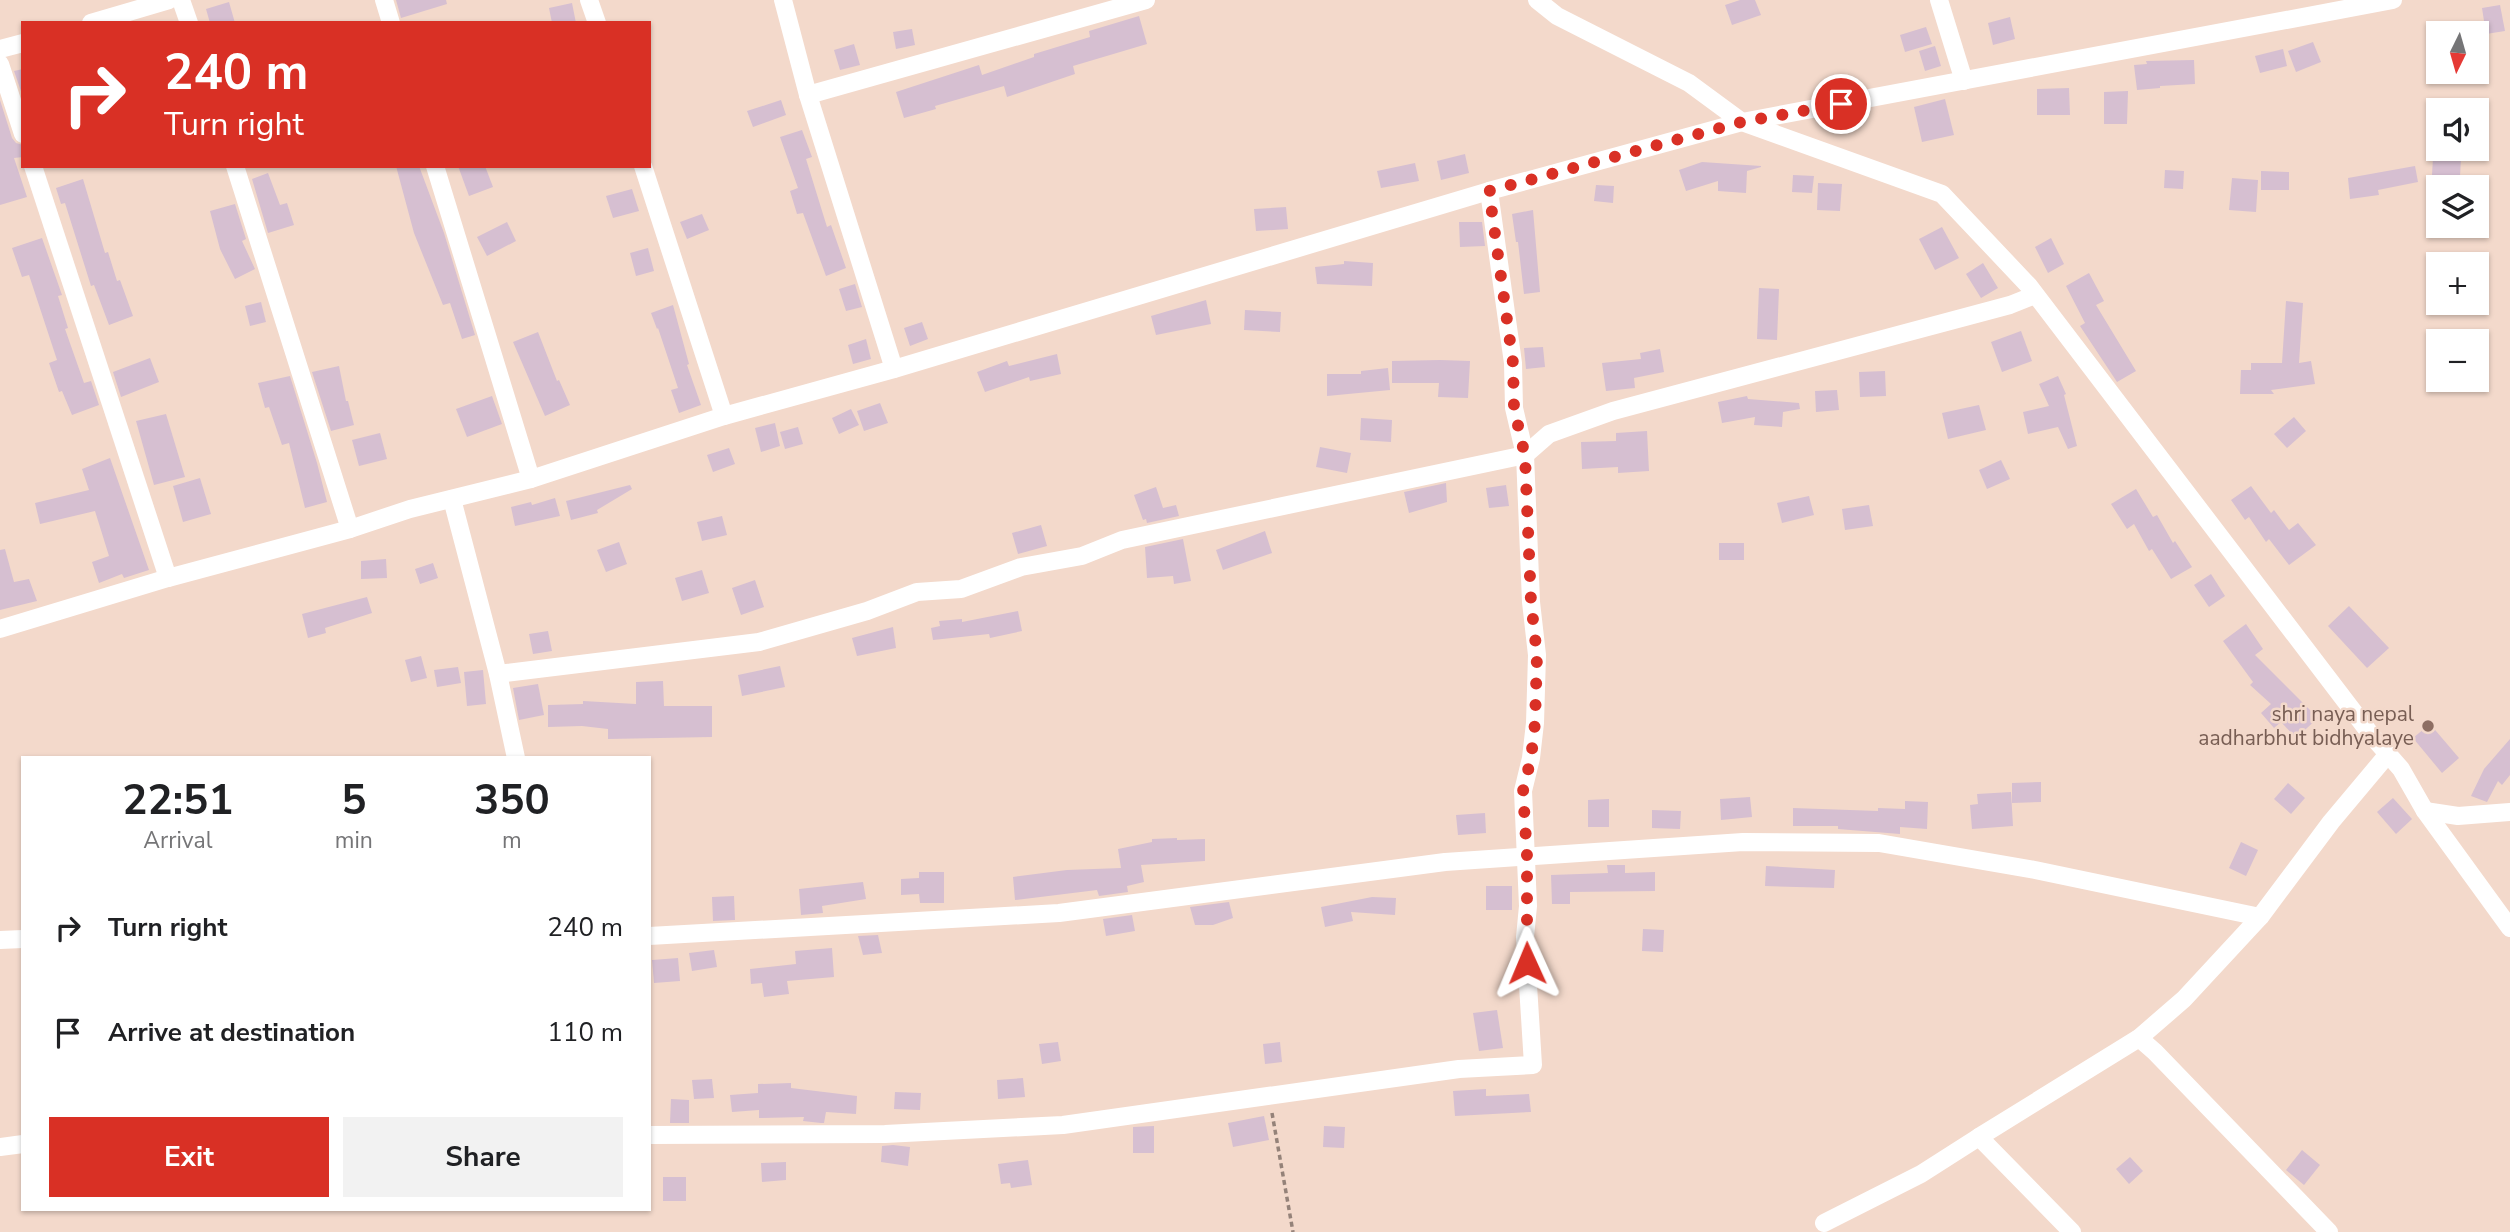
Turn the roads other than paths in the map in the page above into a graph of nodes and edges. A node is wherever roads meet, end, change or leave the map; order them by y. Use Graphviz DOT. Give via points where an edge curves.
graph roads {
  1 [pos="169,0"];
  2 [pos="181,0"];
  3 [pos="384,0"];
  4 [pos="589,0"];
  5 [pos="783,0"];
  6 [pos="1146,0"];
  7 [pos="1537,0"];
  8 [pos="1939,0"];
  9 [pos="2393,0"];
  10 [pos="98,21"];
  11 [pos="188,21"];
  12 [pos="390,21"];
  13 [pos="596,21"];
  14 [pos="21,44"];
  15 [pos="0,49"];
  16 [pos="0,64"];
  17 [pos="1964,81"];
  18 [pos="808,95"];
  19 [pos="1742,122"];
  20 [pos="21,128"];
  21 [pos="34,168"];
  22 [pos="235,168"];
  23 [pos="436,168"];
  24 [pos="644,168"];
  25 [pos="1489,191"];
  26 [pos="2035,295"];
  27 [pos="894,369"];
  28 [pos="724,416"];
  29 [pos="1525,456"];
  30 [pos="531,479"];
  31 [pos="452,499"];
  32 [pos="350,529"];
  33 [pos="168,578"];
  34 [pos="0,628"];
  35 [pos="498,674"];
  36 [pos="2388,754"];
  37 [pos="516,756"];
  38 [pos="2426,811"];
  39 [pos="2510,812"];
  40 [pos="1527,856"];
  41 [pos="2260,917"];
  42 [pos="2510,928"];
  43 [pos="651,936"];
  44 [pos="21,939"];
  45 [pos="0,940"];
  46 [pos="2139,1038"];
  47 [pos="651,1135"];
  48 [pos="1979,1137"];
  49 [pos="21,1144"];
  50 [pos="0,1147"];
  51 [pos="1821,1229"];
  52 [pos="2072,1232"];
  53 [pos="2329,1232"];
  1 -- 10 [label="street"];
  2 -- 11 [label="street"];
  3 -- 12 [label="street"];
  4 -- 13 [label="street"];
  5 -- 18 [label="street"];
  6 -- 18 [label="street"];
  7 -- 19 [label="street" via="1558,16 1689,83"];
  8 -- 17 [label="street"];
  9 -- 17 [label="street"];
  14 -- 15 [label="street"];
  16 -- 20 [label="street"];
  17 -- 19 [label="street"];
  18 -- 27 [label="street"];
  19 -- 25 [label="street"];
  19 -- 26 [label="street" via="1942,194"];
  21 -- 33 [label="street"];
  22 -- 32 [label="street"];
  23 -- 30 [label="street"];
  24 -- 28 [label="street"];
  25 -- 27 [label="street"];
  25 -- 29 [label="street" via="1513,363 1514,408"];
  26 -- 29 [label="street" via="1614,411 1549,434"];
  26 -- 36 [label="street"];
  27 -- 28 [label="street"];
  28 -- 30 [label="street"];
  29 -- 35 [label="street" via="1122,540 1082,556 1021,567 961,589 916,592 759,642"];
  29 -- 40 [label="street" via="1537,655 1535,723 1523,791"];
  30 -- 31 [label="street"];
  31 -- 32 [label="street"];
  31 -- 35 [label="street"];
  32 -- 33 [label="street"];
  33 -- 34 [label="street"];
  35 -- 37 [label="street"];
  36 -- 38 [label="street"];
  36 -- 41 [label="street"];
  38 -- 39 [label="street" via="2458,816"];
  38 -- 42 [label="street"];
  40 -- 41 [label="street" via="1743,842 1879,844 2035,870"];
  40 -- 43 [label="street" via="1445,862 1059,913"];
  40 -- 47 [label="street" via="1525,937 1533,1065 1459,1069 1063,1125 885,1134"];
  41 -- 46 [label="street" via="2184,999"];
  44 -- 45 [label="street"];
  46 -- 48 [label="street"];
  46 -- 53 [label="street"];
  48 -- 51 [label="street"];
  48 -- 52 [label="street"];
  49 -- 50 [label="street"];
}
